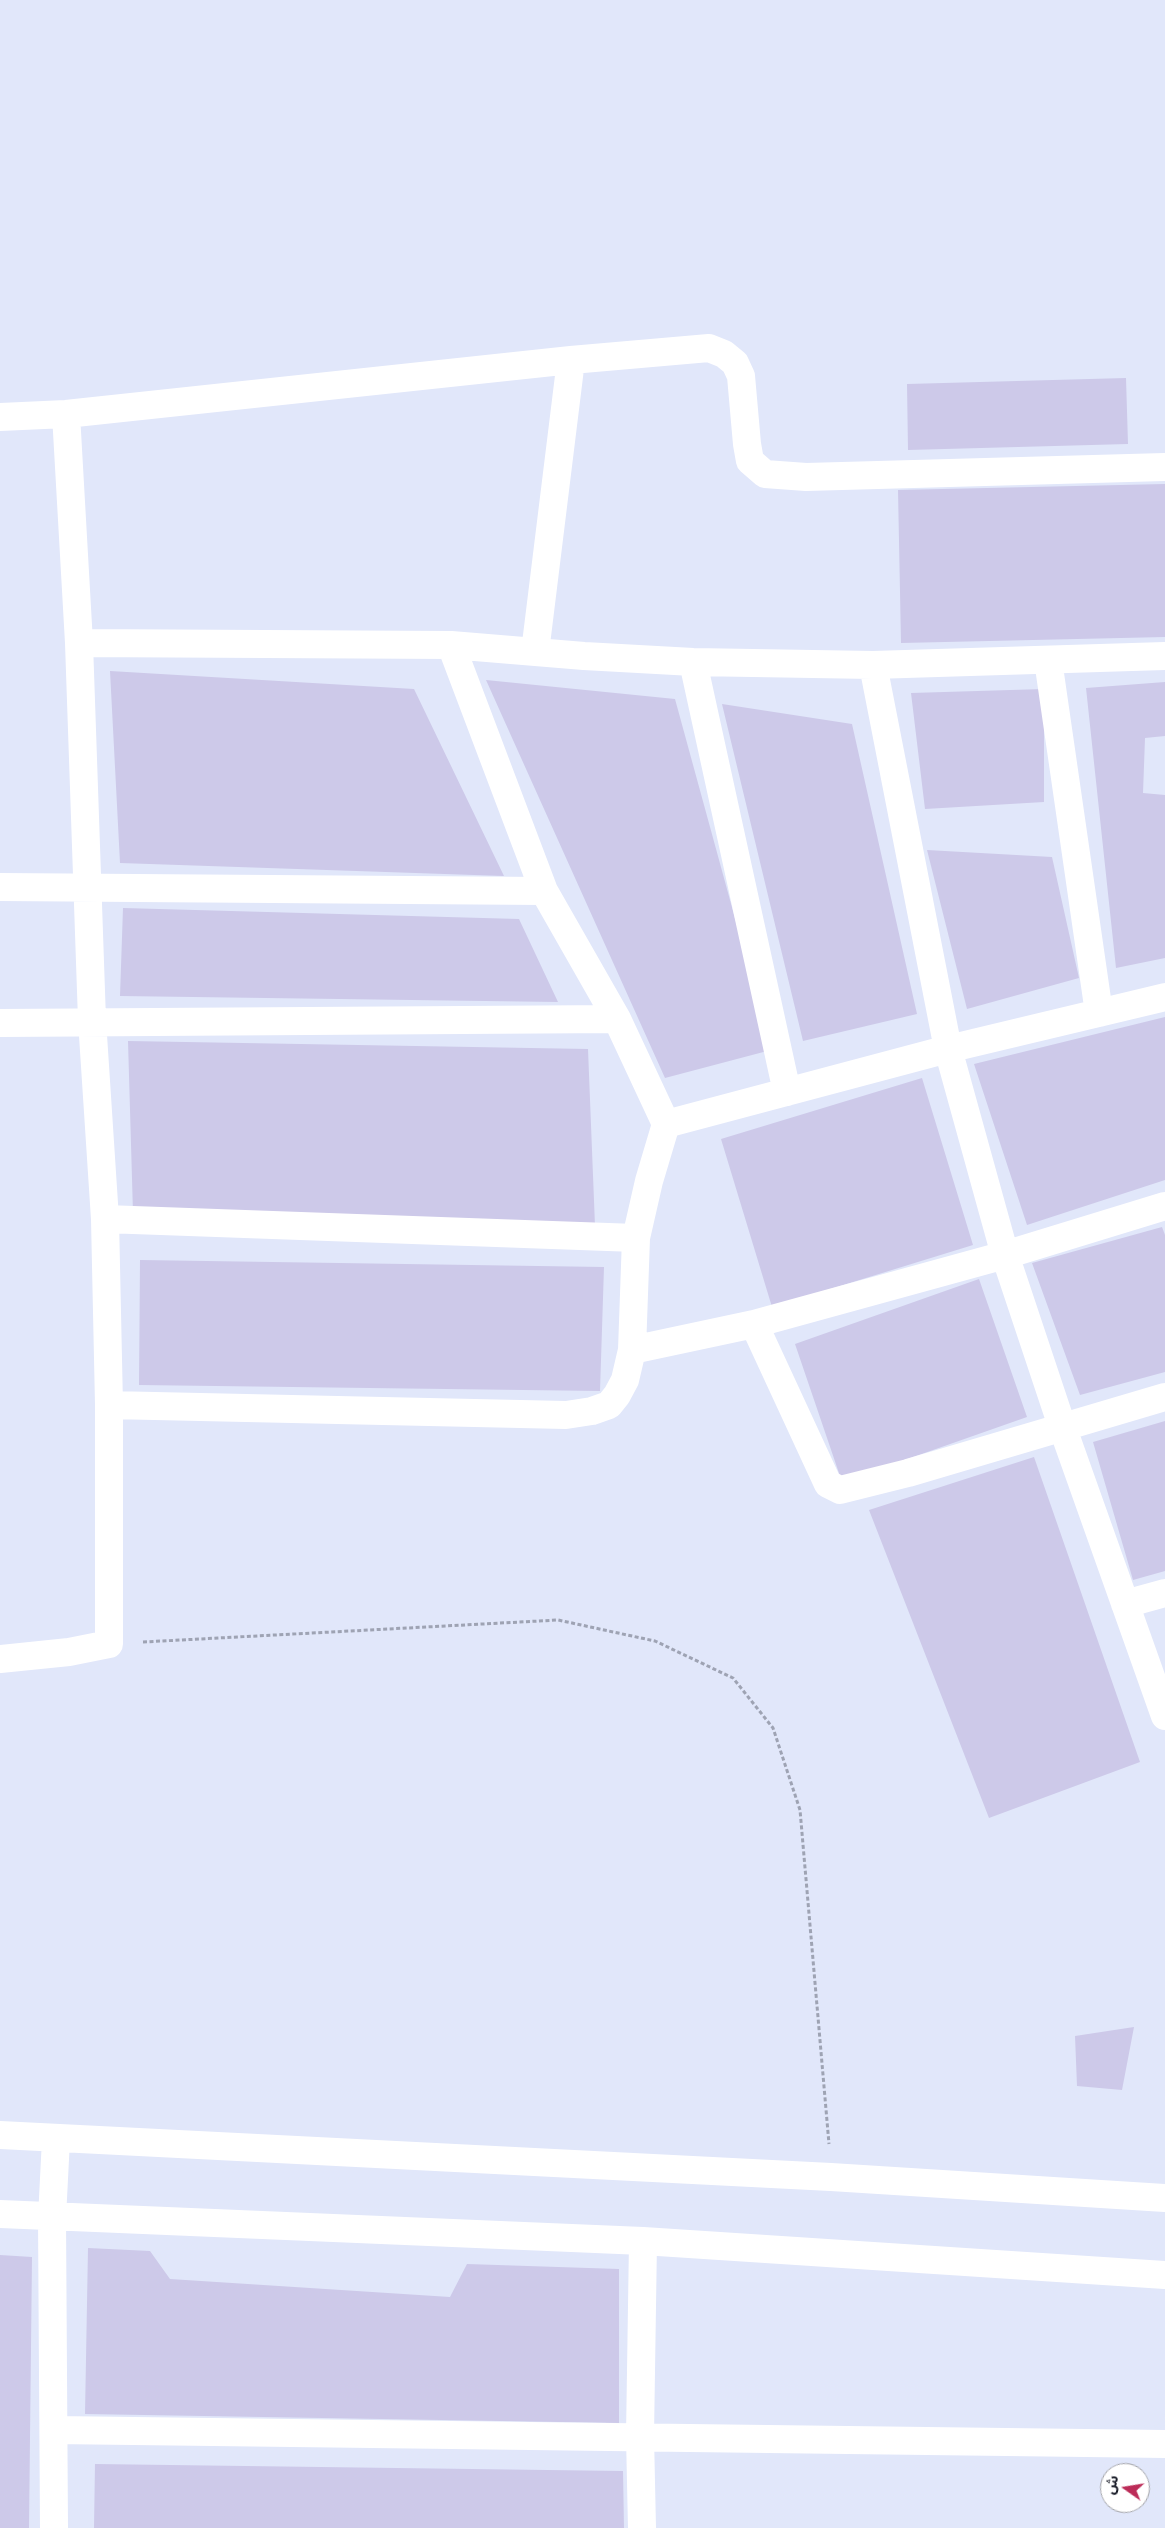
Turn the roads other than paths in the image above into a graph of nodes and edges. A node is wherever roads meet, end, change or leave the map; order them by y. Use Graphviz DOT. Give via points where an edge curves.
graph roads {
  1 [pos="571,360"];
  2 [pos="66,414"];
  3 [pos="0,417"];
  4 [pos="1165,467"];
  5 [pos="79,643"];
  6 [pos="451,645"];
  7 [pos="535,652"];
  8 [pos="1165,656"];
  9 [pos="1048,660"];
  10 [pos="693,662"];
  11 [pos="873,665"];
  12 [pos="86,886"];
  13 [pos="0,887"];
  14 [pos="544,891"];
  15 [pos="1165,998"];
  16 [pos="1099,1013"];
  17 [pos="617,1019"];
  18 [pos="92,1020"];
  19 [pos="0,1023"];
  20 [pos="948,1049"];
  21 [pos="787,1092"];
  22 [pos="666,1124"];
  23 [pos="1165,1206"];
  24 [pos="105,1219"];
  25 [pos="636,1238"];
  26 [pos="1005,1255"];
  27 [pos="754,1324"];
  28 [pos="632,1350"];
  29 [pos="1165,1397"];
  30 [pos="109,1405"];
  31 [pos="1062,1426"];
  32 [pos="1165,1593"];
  33 [pos="1125,1604"];
  34 [pos="0,1659"];
  35 [pos="1165,1716"];
  36 [pos="0,2135"];
  37 [pos="56,2139"];
  38 [pos="1165,2198"];
  39 [pos="0,2214"];
  40 [pos="52,2218"];
  41 [pos="643,2241"];
  42 [pos="1165,2275"];
  43 [pos="54,2430"];
  44 [pos="640,2436"];
  45 [pos="1165,2444"];
  46 [pos="54,2528"];
  47 [pos="642,2528"];
  1 -- 2 [label="street"];
  1 -- 4 [label="street" via="686,348 708,348 724,354 735,363 741,376 750,461 765,474 806,477"];
  1 -- 7 [label="street"];
  2 -- 3 [label="street"];
  2 -- 5 [label="street"];
  5 -- 6 [label="street"];
  5 -- 12 [label="street"];
  6 -- 7 [label="street"];
  6 -- 14 [label="street"];
  7 -- 10 [label="street"];
  8 -- 9 [label="street"];
  9 -- 11 [label="street"];
  9 -- 16 [label="street"];
  10 -- 11 [label="street"];
  10 -- 21 [label="street"];
  11 -- 20 [label="street"];
  12 -- 13 [label="street"];
  12 -- 14 [label="street"];
  12 -- 18 [label="street"];
  14 -- 17 [label="street"];
  15 -- 16 [label="street"];
  16 -- 20 [label="street"];
  17 -- 18 [label="street"];
  17 -- 22 [label="street"];
  18 -- 19 [label="street"];
  18 -- 24 [label="street"];
  20 -- 21 [label="street"];
  20 -- 26 [label="street"];
  21 -- 22 [label="street"];
  22 -- 25 [label="street"];
  23 -- 26 [label="street"];
  24 -- 25 [label="street"];
  24 -- 30 [label="street"];
  25 -- 28 [label="street"];
  26 -- 27 [label="street"];
  26 -- 31 [label="street"];
  27 -- 28 [label="street"];
  27 -- 31 [label="street" via="828,1484 835,1488 849,1489 908,1473"];
  28 -- 30 [label="street" via="626,1380 609,1405 566,1416"];
  29 -- 31 [label="street"];
  30 -- 34 [label="street" via="109,1644"];
  31 -- 33 [label="street"];
  32 -- 33 [label="street"];
  33 -- 35 [label="street"];
  36 -- 37 [label="street"];
  37 -- 38 [label="street" via="831,2177"];
  37 -- 40 [label="street"];
  39 -- 40 [label="street"];
  40 -- 41 [label="street"];
  40 -- 43 [label="street"];
  41 -- 42 [label="street"];
  41 -- 44 [label="street"];
  43 -- 44 [label="street"];
  43 -- 46 [label="street"];
  44 -- 45 [label="street"];
  44 -- 47 [label="street"];
}
